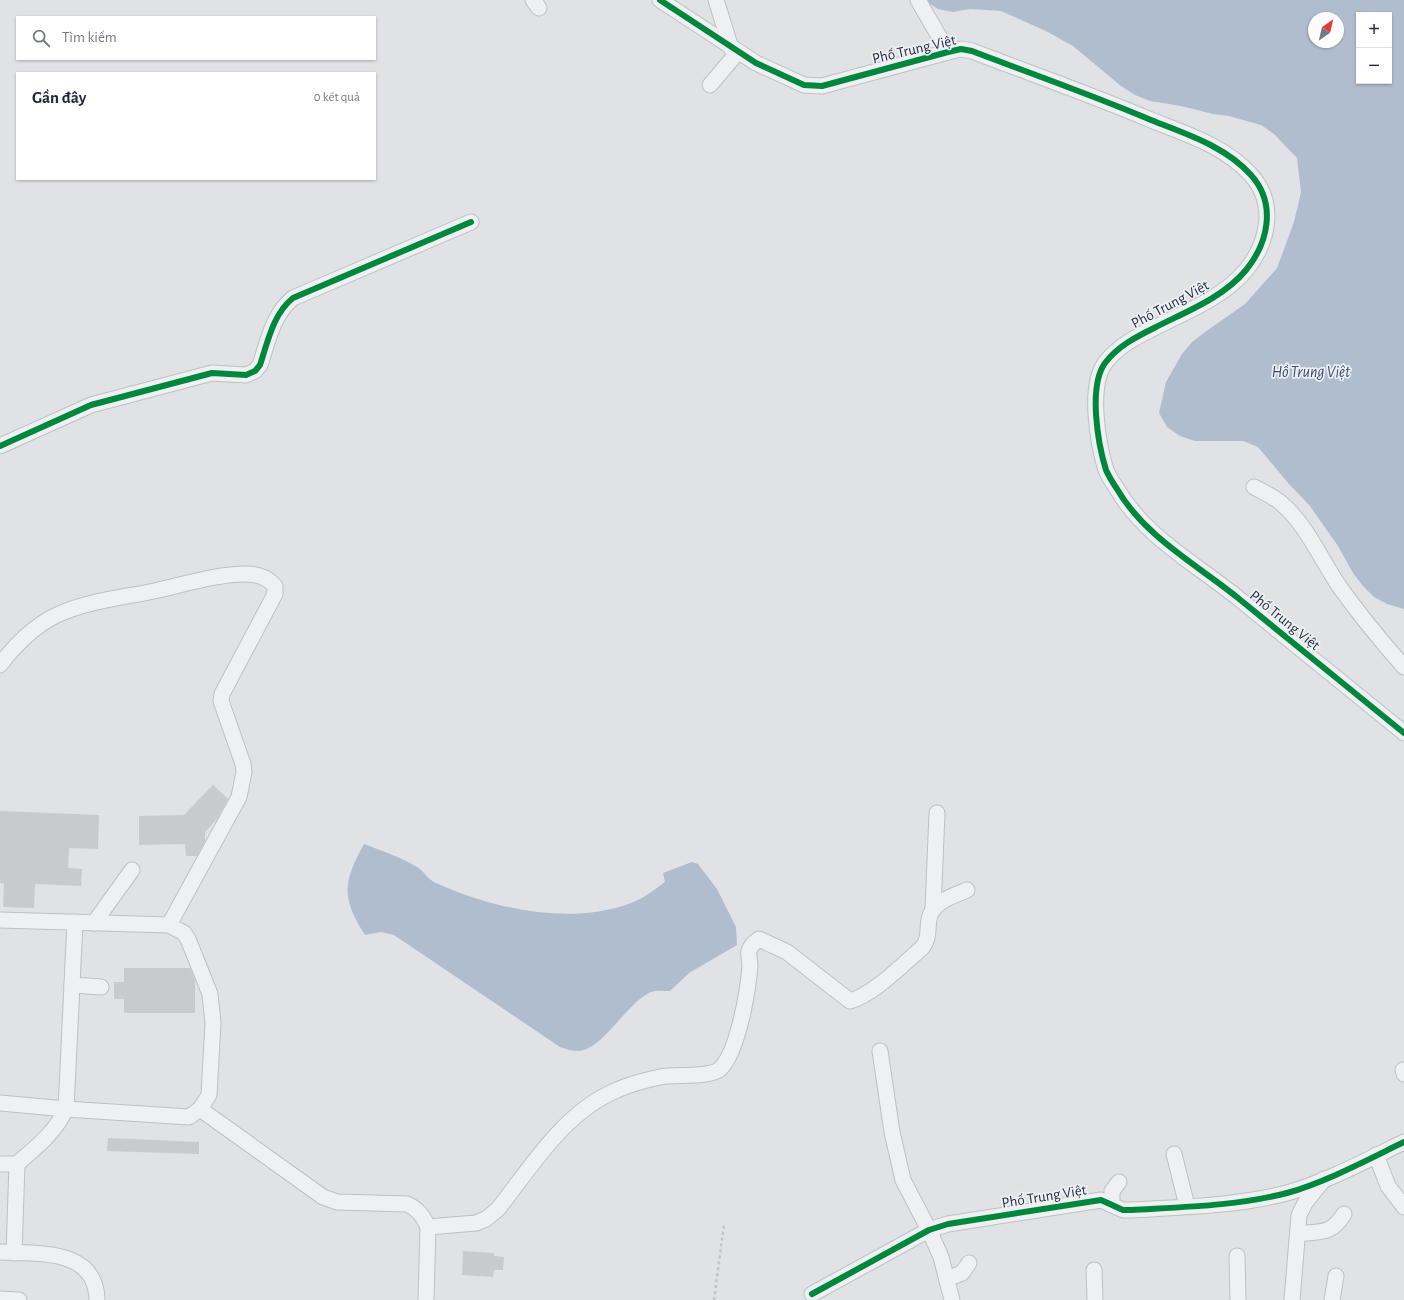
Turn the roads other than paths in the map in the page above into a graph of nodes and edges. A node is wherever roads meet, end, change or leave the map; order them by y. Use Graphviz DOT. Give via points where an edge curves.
graph roads {
  1 [pos="660,0"];
  2 [pos="716,0"];
  3 [pos="918,0"];
  4 [pos="734,50"];
  5 [pos="948,52"];
  6 [pos="710,85"];
  7 [pos="471,222"];
  8 [pos="0,446"];
  9 [pos="1254,487"];
  10 [pos="0,664"];
  11 [pos="1404,668"];
  12 [pos="1404,733"];
  13 [pos="937,813"];
  14 [pos="132,870"];
  15 [pos="967,890"];
  16 [pos="933,910"];
  17 [pos="0,920"];
  18 [pos="75,922"];
  19 [pos="94,923"];
  20 [pos="169,925"];
  21 [pos="72,985"];
  22 [pos="101,987"];
  23 [pos="880,1051"];
  24 [pos="0,1103"];
  25 [pos="66,1109"];
  26 [pos="200,1109"];
  27 [pos="1404,1142"];
  28 [pos="1174,1154"];
  29 [pos="1376,1155"];
  30 [pos="0,1164"];
  31 [pos="17,1164"];
  32 [pos="1324,1179"];
  33 [pos="1119,1182"];
  34 [pos="1112,1205"];
  35 [pos="1187,1206"];
  36 [pos="1404,1207"];
  37 [pos="1344,1214"];
  38 [pos="428,1227"];
  39 [pos="929,1230"];
  40 [pos="1298,1234"];
  41 [pos="7,1252"];
  42 [pos="1237,1256"];
  43 [pos="969,1263"];
  44 [pos="1094,1270"];
  45 [pos="1336,1276"];
  46 [pos="947,1279"];
  47 [pos="812,1294"];
  48 [pos="0,1299"];
  49 [pos="20,1300"];
  50 [pos="97,1300"];
  51 [pos="426,1300"];
  52 [pos="952,1300"];
  53 [pos="1095,1300"];
  54 [pos="1238,1300"];
  55 [pos="1292,1300"];
  56 [pos="1332,1300"];
  1 -- 4 [label="street, Phố Trung Việt"];
  2 -- 4 [label="street"];
  3 -- 5 [label="street"];
  4 -- 5 [label="street, Phố Trung Việt" via="787,79 804,85 822,86"];
  4 -- 6 [label="street"];
  5 -- 12 [label="street, Phố Trung Việt" via="961,49 972,51 1110,103 1218,148 1251,175 1260,189 1268,228 1260,249 1245,271 1215,296 1120,346 1103,365 1096,394 1096,419 1107,472 1127,506 1154,535 1222,586"];
  7 -- 8 [label="street" via="293,298 284,305 278,315 260,365 255,371 246,375 212,373 91,405"];
  9 -- 11 [label="street" via="1280,502 1291,513 1368,626"];
  10 -- 20 [label="street" via="31,633 55,616 83,605 220,576 261,576 276,586 275,594 222,694 221,701 243,764 239,797"];
  13 -- 16 [label="street"];
  14 -- 19 [label="street"];
  15 -- 16 [label="street" via="943,900"];
  16 -- 38 [label="street" via="928,940 922,948 859,999 850,1001 787,952 759,939 752,944 749,952 750,965 743,1011 729,1059 718,1070 661,1077 617,1090 590,1105 565,1126 498,1209 486,1220 476,1224"];
  17 -- 18 [label="street"];
  18 -- 19 [label="street"];
  18 -- 21 [label="street"];
  19 -- 20 [label="street"];
  20 -- 26 [label="street" via="184,933 188,939 210,994 213,1023 209,1095"];
  21 -- 22 [label="street"];
  21 -- 25 [label="street"];
  23 -- 39 [label="street" via="892,1132 903,1180"];
  24 -- 25 [label="street"];
  25 -- 26 [label="street" via="189,1117"];
  25 -- 31 [label="street" via="59,1125 52,1133"];
  26 -- 38 [label="street" via="324,1197 337,1202 407,1204 416,1209"];
  27 -- 29 [label="street, Phố Trung Việt"];
  28 -- 35 [label="street"];
  29 -- 32 [label="street, Phố Trung Việt"];
  29 -- 36 [label="street" via="1388,1186"];
  30 -- 31 [label="street"];
  31 -- 41 [label="street"];
  32 -- 35 [label="street, Phố Trung Việt" via="1288,1192 1257,1199"];
  32 -- 40 [label="street" via="1299,1215"];
  33 -- 34 [label="street" via="1112,1191"];
  34 -- 35 [label="street, Phố Trung Việt" via="1123,1210"];
  34 -- 39 [label="street, Phố Trung Việt" via="1101,1200 948,1224"];
  37 -- 40 [label="street" via="1337,1226 1330,1230"];
  38 -- 51 [label="street"];
  39 -- 46 [label="street"];
  39 -- 47 [label="street, Phố Trung Việt"];
  40 -- 55 [label="street"];
  41 -- 50 [label="street" via="64,1256 86,1270 97,1286"];
  42 -- 54 [label="street"];
  43 -- 46 [label="street" via="962,1273"];
  44 -- 53 [label="street"];
  45 -- 56 [label="street"];
  46 -- 52 [label="street"];
  48 -- 49 [label="street"];
}
